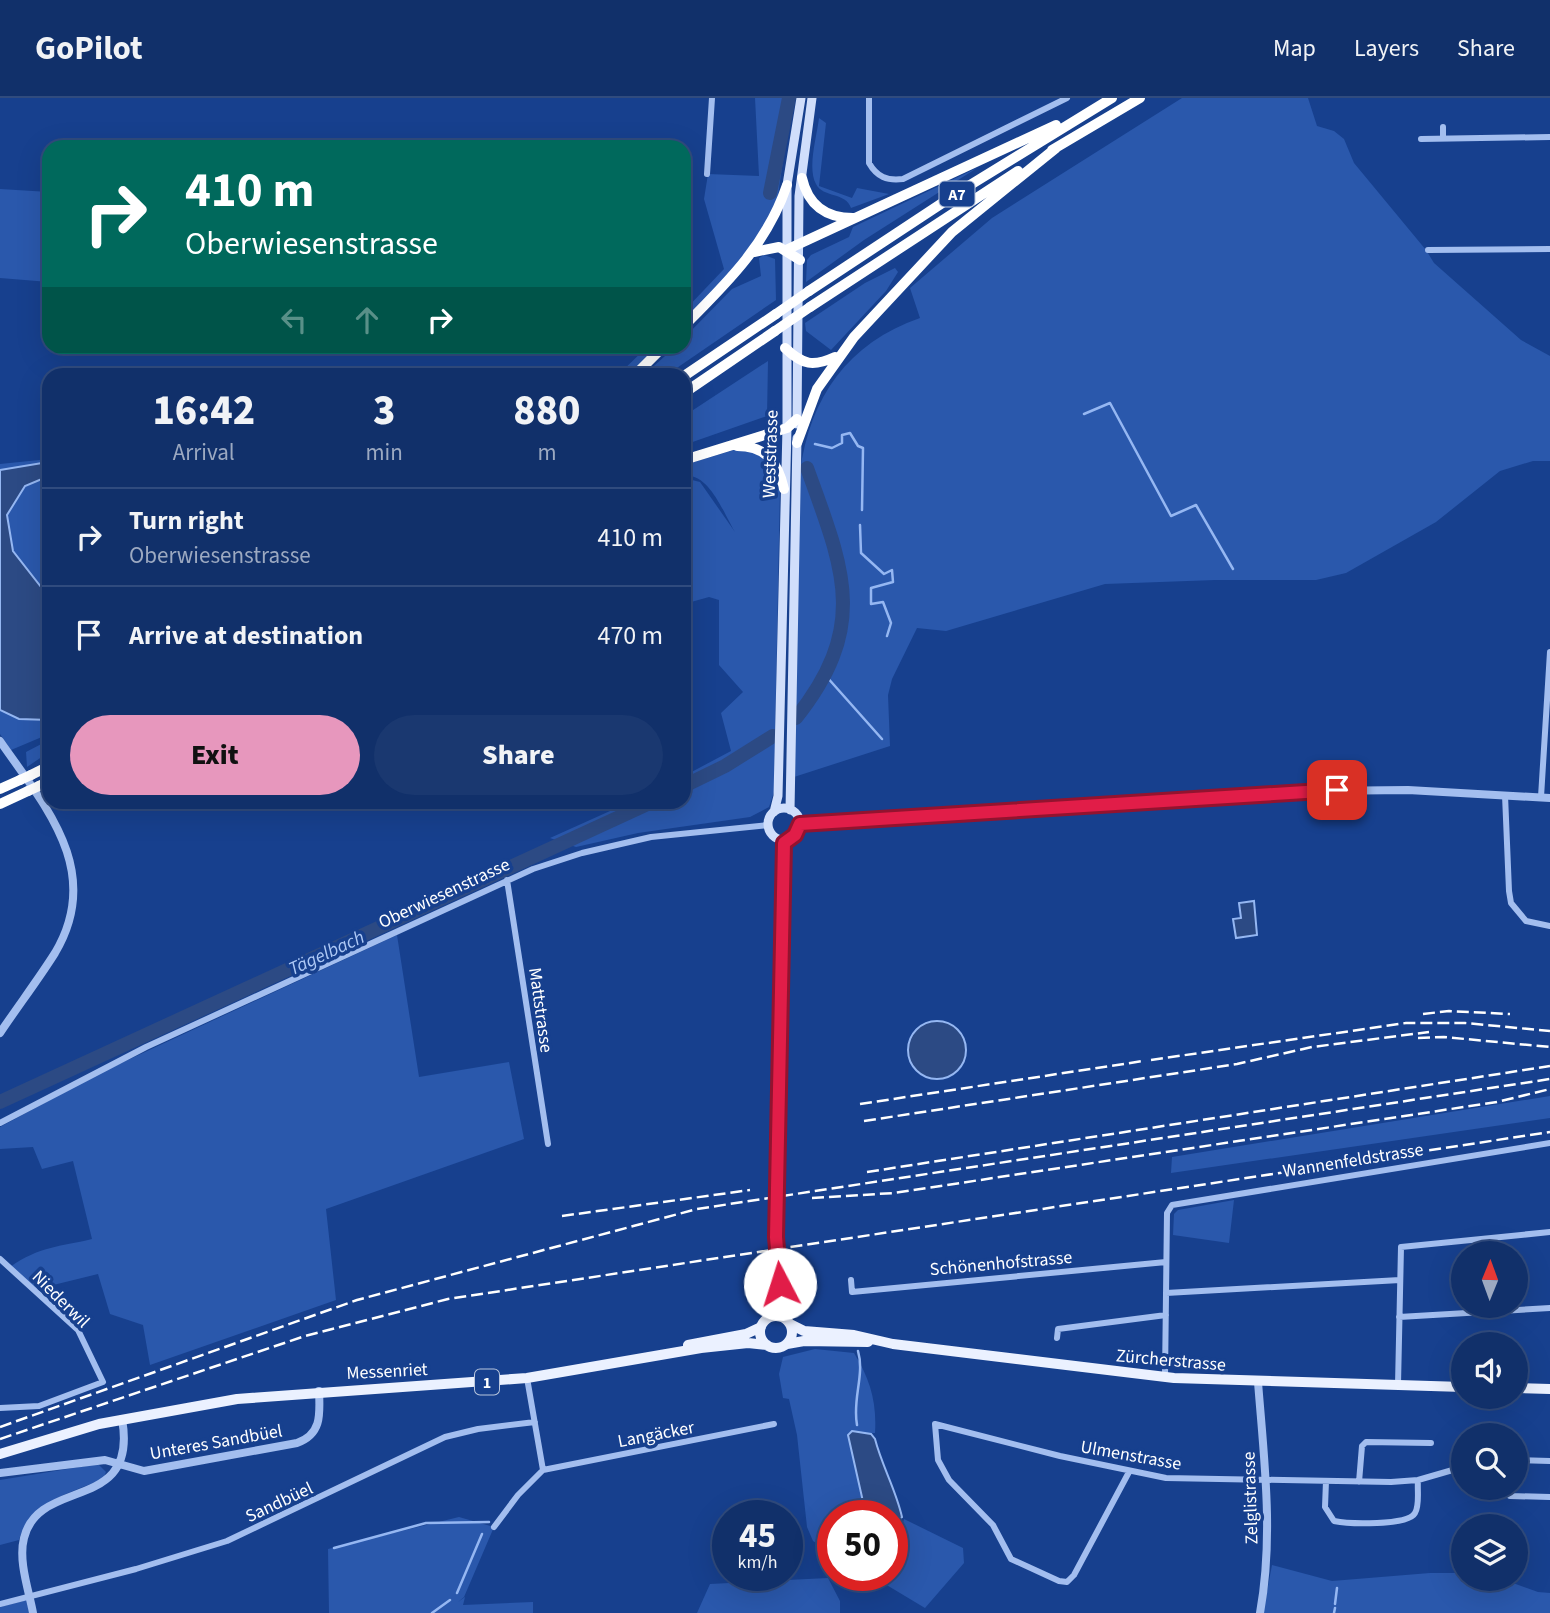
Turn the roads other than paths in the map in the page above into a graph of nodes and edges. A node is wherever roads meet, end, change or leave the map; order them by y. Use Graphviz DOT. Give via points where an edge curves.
graph roads {
  1 [pos="712,98"];
  2 [pos="801,98"];
  3 [pos="812,98"];
  4 [pos="869,98"];
  5 [pos="1066,98"];
  6 [pos="1140,98"];
  7 [pos="1110,99"];
  8 [pos="1443,127"];
  9 [pos="1550,137"];
  10 [pos="1443,138"];
  11 [pos="1421,139"];
  12 [pos="1056,148"];
  13 [pos="707,174"];
  14 [pos="802,178"];
  15 [pos="787,185"];
  16 [pos="856,218"];
  17 [pos="800,245"];
  18 [pos="1550,249"];
  19 [pos="786,250"];
  20 [pos="1428,250"];
  21 [pos="754,252"];
  22 [pos="800,260"];
  23 [pos="691,319"];
  24 [pos="785,348"];
  25 [pos="656,354"];
  26 [pos="838,356"];
  27 [pos="798,360"];
  28 [pos="642,368"];
  29 [pos="691,371"];
  30 [pos="691,388"];
  31 [pos="797,418"];
  32 [pos="787,428"];
  33 [pos="797,443"];
  34 [pos="721,448"];
  35 [pos="691,458"];
  36 [pos="784,489"];
  37 [pos="1550,652"];
  38 [pos="0,740"];
  39 [pos="42,769"];
  40 [pos="39,786"];
  41 [pos="0,789"];
  42 [pos="1505,795"];
  43 [pos="1545,798"];
  44 [pos="0,804"];
  45 [pos="42,804"];
  46 [pos="45,809"];
  47 [pos="790,810"];
  48 [pos="774,812"];
  49 [pos="800,824"];
  50 [pos="768,825"];
  51 [pos="785,840"];
  52 [pos="507,880"];
  53 [pos="1550,926"];
  54 [pos="0,1033"];
  55 [pos="0,1123"];
  56 [pos="1550,1143"];
  57 [pos="548,1144"];
  58 [pos="1550,1232"];
  59 [pos="776,1237"];
  60 [pos="0,1259"];
  61 [pos="1166,1262"];
  62 [pos="851,1280"];
  63 [pos="1400,1280"];
  64 [pos="1166,1293"];
  65 [pos="1550,1308"];
  66 [pos="1166,1315"];
  67 [pos="1399,1317"];
  68 [pos="787,1321"];
  69 [pos="764,1323"];
  70 [pos="1058,1338"];
  71 [pos="879,1342"];
  72 [pos="787,1344"];
  73 [pos="767,1345"];
  74 [pos="696,1346"];
  75 [pos="1165,1377"];
  76 [pos="527,1378"];
  77 [pos="1258,1382"];
  78 [pos="1398,1385"];
  79 [pos="1451,1387"];
  80 [pos="1528,1388"];
  81 [pos="1550,1389"];
  82 [pos="319,1391"];
  83 [pos="0,1408"];
  84 [pos="122,1419"];
  85 [pos="534,1422"];
  86 [pos="774,1424"];
  87 [pos="1431,1443"];
  88 [pos="0,1454"];
  89 [pos="1528,1460"];
  90 [pos="1550,1461"];
  91 [pos="120,1463"];
  92 [pos="543,1470"];
  93 [pos="1451,1470"];
  94 [pos="1129,1472"];
  95 [pos="0,1474"];
  96 [pos="1266,1480"];
  97 [pos="1418,1480"];
  98 [pos="1326,1481"];
  99 [pos="1359,1482"];
  100 [pos="1528,1496"];
  101 [pos="1550,1497"];
  102 [pos="494,1527"];
  103 [pos="30,1597"];
  104 [pos="0,1604"];
  105 [pos="33,1613"];
  106 [pos="1260,1613"];
  1 -- 13 [label="street"];
  2 -- 15 [label="main road, Weststrasse"];
  3 -- 14 [label="main road, Weststrasse"];
  4 -- 5 [label="street" via="869,163 882,178 892,180 903,179"];
  6 -- 12 [label="highway, A7"];
  7 -- 16 [label="highway, A7"];
  7 -- 29 [label="highway, A7, bridge" via="962,190"];
  8 -- 10 [label="street"];
  9 -- 10 [label="street"];
  10 -- 11 [label="street"];
  12 -- 26 [label="highway, A7" via="951,232"];
  12 -- 30 [label="highway, A7, bridge"];
  14 -- 16 [label="highway" via="808,196 820,210"];
  14 -- 17 [label="main road, Weststrasse"];
  15 -- 19 [label="main road, Weststrasse"];
  15 -- 21 [label="highway" via="771,227"];
  16 -- 17 [label="highway, A7"];
  17 -- 19 [label="highway, A7"];
  17 -- 22 [label="main road, Weststrasse"];
  18 -- 20 [label="street"];
  19 -- 21 [label="highway, A7" via="771,247"];
  19 -- 22 [label="highway"];
  19 -- 24 [label="main road, Weststrasse"];
  21 -- 23 [label="highway"];
  22 -- 27 [label="main road, Weststrasse"];
  24 -- 27 [label="highway"];
  24 -- 32 [label="main road, Weststrasse"];
  25 -- 28 [label="highway"];
  26 -- 27 [label="highway" via="816,364"];
  26 -- 33 [label="highway, A7" via="813,396"];
  27 -- 31 [label="main road, Weststrasse"];
  31 -- 32 [label="highway"];
  31 -- 33 [label="main road, Weststrasse"];
  32 -- 34 [label="highway"];
  32 -- 36 [label="main road, Weststrasse"];
  33 -- 47 [label="main road, Weststrasse"];
  34 -- 35 [label="highway"];
  34 -- 36 [label="highway" via="747,446 767,455 779,468"];
  36 -- 48 [label="main road, Weststrasse"];
  37 -- 43 [label="street"];
  38 -- 45 [label="street"];
  39 -- 41 [label="highway"];
  40 -- 44 [label="highway"];
  42 -- 43 [label="street"];
  42 -- 49 [label="street" via="1315,791"];
  42 -- 53 [label="street" via="1511,903 1526,921"];
  46 -- 54 [label="street" via="62,835 74,878 70,921 56,952"];
  47 -- 48 [label="main road"];
  47 -- 49 [label="main road"];
  48 -- 50 [label="main road, Weststrasse"];
  49 -- 51 [label="main road" via="795,835"];
  50 -- 51 [label="main road" via="773,836"];
  50 -- 52 [label="street, Oberwiesenstrasse" via="619,843"];
  51 -- 59 [label="main road, bridge"];
  52 -- 55 [label="street, Oberwiesenstrasse" via="101,1068"];
  52 -- 57 [label="street, Mattstrasse"];
  56 -- 61 [label="street, Wannenfeldstrasse" via="1178,1204 1167,1213"];
  58 -- 63 [label="street" via="1401,1247"];
  59 -- 68 [label="main road"];
  59 -- 69 [label="main road"];
  60 -- 83 [label="street, Niederwil" via="78,1330 103,1381 39,1406"];
  61 -- 62 [label="street, Schönenhofstrasse" via="852,1292"];
  61 -- 64 [label="street"];
  63 -- 64 [label="street"];
  63 -- 67 [label="street"];
  64 -- 66 [label="street"];
  65 -- 67 [label="street"];
  66 -- 70 [label="street" via="1058,1329"];
  66 -- 75 [label="street"];
  67 -- 78 [label="street"];
  68 -- 69 [label="main road, Messenriet"];
  68 -- 71 [label="main road, Zürcherstrasse" via="804,1331"];
  68 -- 72 [label="main road" via="792,1333"];
  69 -- 73 [label="main road" via="761,1336"];
  69 -- 74 [label="main road, Messenriet / 1" via="746,1334"];
  71 -- 72 [label="main road, Zürcherstrasse"];
  71 -- 75 [label="main road, Zürcherstrasse"];
  72 -- 73 [label="main road, Messenriet" via="779,1348"];
  73 -- 74 [label="main road, Messenriet / 1"];
  74 -- 76 [label="main road, Messenriet / 1"];
  75 -- 77 [label="main road, Zürcherstrasse"];
  76 -- 82 [label="main road, Messenriet / 1"];
  76 -- 85 [label="street"];
  77 -- 78 [label="main road, Zürcherstrasse"];
  77 -- 96 [label="street, Zelglistrasse"];
  78 -- 79 [label="main road, Zürcherstrasse"];
  80 -- 81 [label="main road"];
  82 -- 84 [label="main road, Messenriet / 1" via="237,1399"];
  82 -- 91 [label="street, Unteres Sandbüel" via="316,1429 297,1443 144,1471"];
  84 -- 88 [label="main road, 1"];
  84 -- 91 [label="street, Unteres Sandbüel" via="126,1440"];
  85 -- 92 [label="street"];
  85 -- 103 [label="street, Sandbüel" via="445,1437 227,1541"];
  86 -- 92 [label="street, Langäcker"];
  87 -- 99 [label="street" via="1366,1441"];
  89 -- 90 [label="street"];
  91 -- 95 [label="street" via="100,1460"];
  91 -- 103 [label="street" via="107,1480 44,1510 30,1523 22,1546"];
  92 -- 102 [label="street"];
  93 -- 97 [label="street, Ulmenstrasse"];
  94 -- 94 [label="street, Ulmenstrasse" via="1073,1575 1067,1582 1059,1581 1011,1559 993,1525 949,1480 936,1452 935,1424"];
  94 -- 96 [label="street, Ulmenstrasse" via="1166,1478"];
  96 -- 98 [label="street, Ulmenstrasse"];
  96 -- 106 [label="street, Zelglistrasse" via="1268,1564"];
  97 -- 98 [label="street" via="1417,1510 1399,1522 1334,1521 1325,1507"];
  97 -- 99 [label="street, Ulmenstrasse"];
  98 -- 99 [label="street, Ulmenstrasse"];
  100 -- 101 [label="street"];
  103 -- 104 [label="street, Sandbüel"];
  103 -- 105 [label="street"];
}
